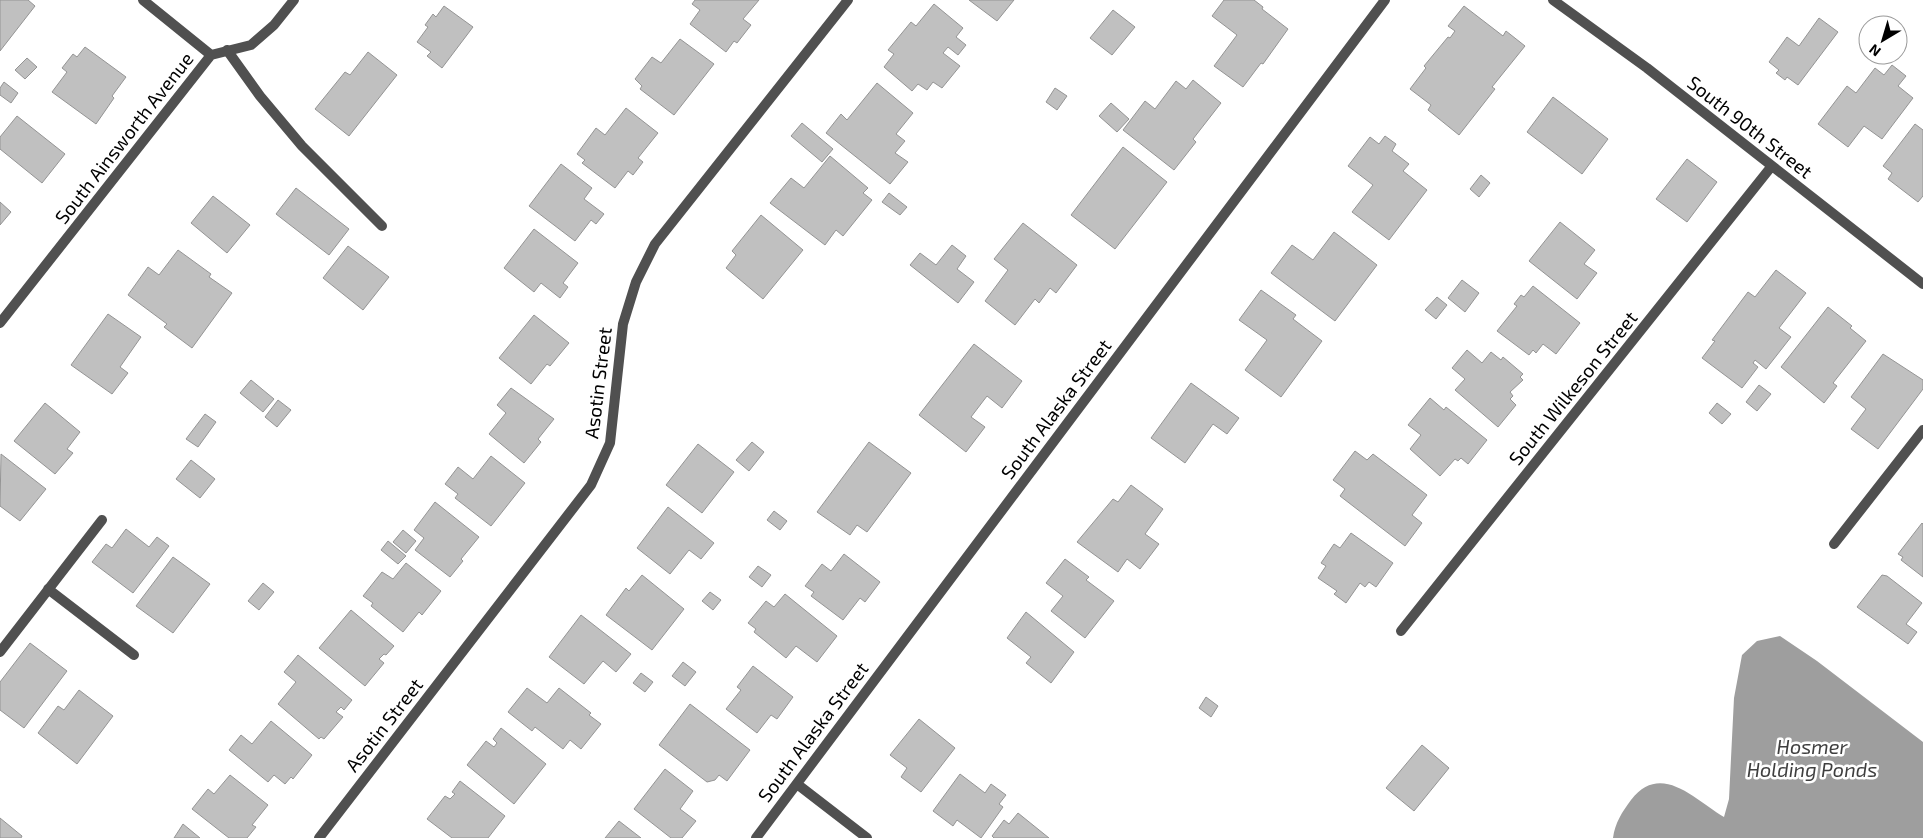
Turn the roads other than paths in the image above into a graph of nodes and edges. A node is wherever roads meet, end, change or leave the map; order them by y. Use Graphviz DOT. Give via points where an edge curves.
graph roads {
  1 [pos="143,0"];
  2 [pos="294,0"];
  3 [pos="848,0"];
  4 [pos="1385,0"];
  5 [pos="1553,0"];
  6 [pos="227,50"];
  7 [pos="211,55"];
  8 [pos="1771,167"];
  9 [pos="382,226"];
  10 [pos="1923,284"];
  11 [pos="0,323"];
  12 [pos="1923,430"];
  13 [pos="102,520"];
  14 [pos="1834,544"];
  15 [pos="48,589"];
  16 [pos="1401,631"];
  17 [pos="0,652"];
  18 [pos="134,655"];
  19 [pos="797,784"];
  20 [pos="319,838"];
  21 [pos="756,838"];
  22 [pos="867,838"];
  1 -- 7 [label="street"];
  2 -- 6 [label="street, South Ainsworth Avenue" via="274,25 251,45"];
  3 -- 20 [label="street, Asotin Street" via="655,244 636,282 623,324 610,443 591,485"];
  4 -- 19 [label="street, South Alaska Street"];
  5 -- 8 [label="street, South 90th Street" via="1647,68"];
  6 -- 7 [label="street, South Ainsworth Avenue"];
  6 -- 9 [label="street" via="302,146"];
  7 -- 11 [label="street, South Ainsworth Avenue"];
  8 -- 10 [label="street, South 90th Street"];
  8 -- 16 [label="street, South Wilkeson Street"];
  12 -- 14 [label="street"];
  13 -- 15 [label="street"];
  15 -- 17 [label="street"];
  15 -- 18 [label="street"];
  19 -- 21 [label="street, South Alaska Street"];
  19 -- 22 [label="street"];
}
